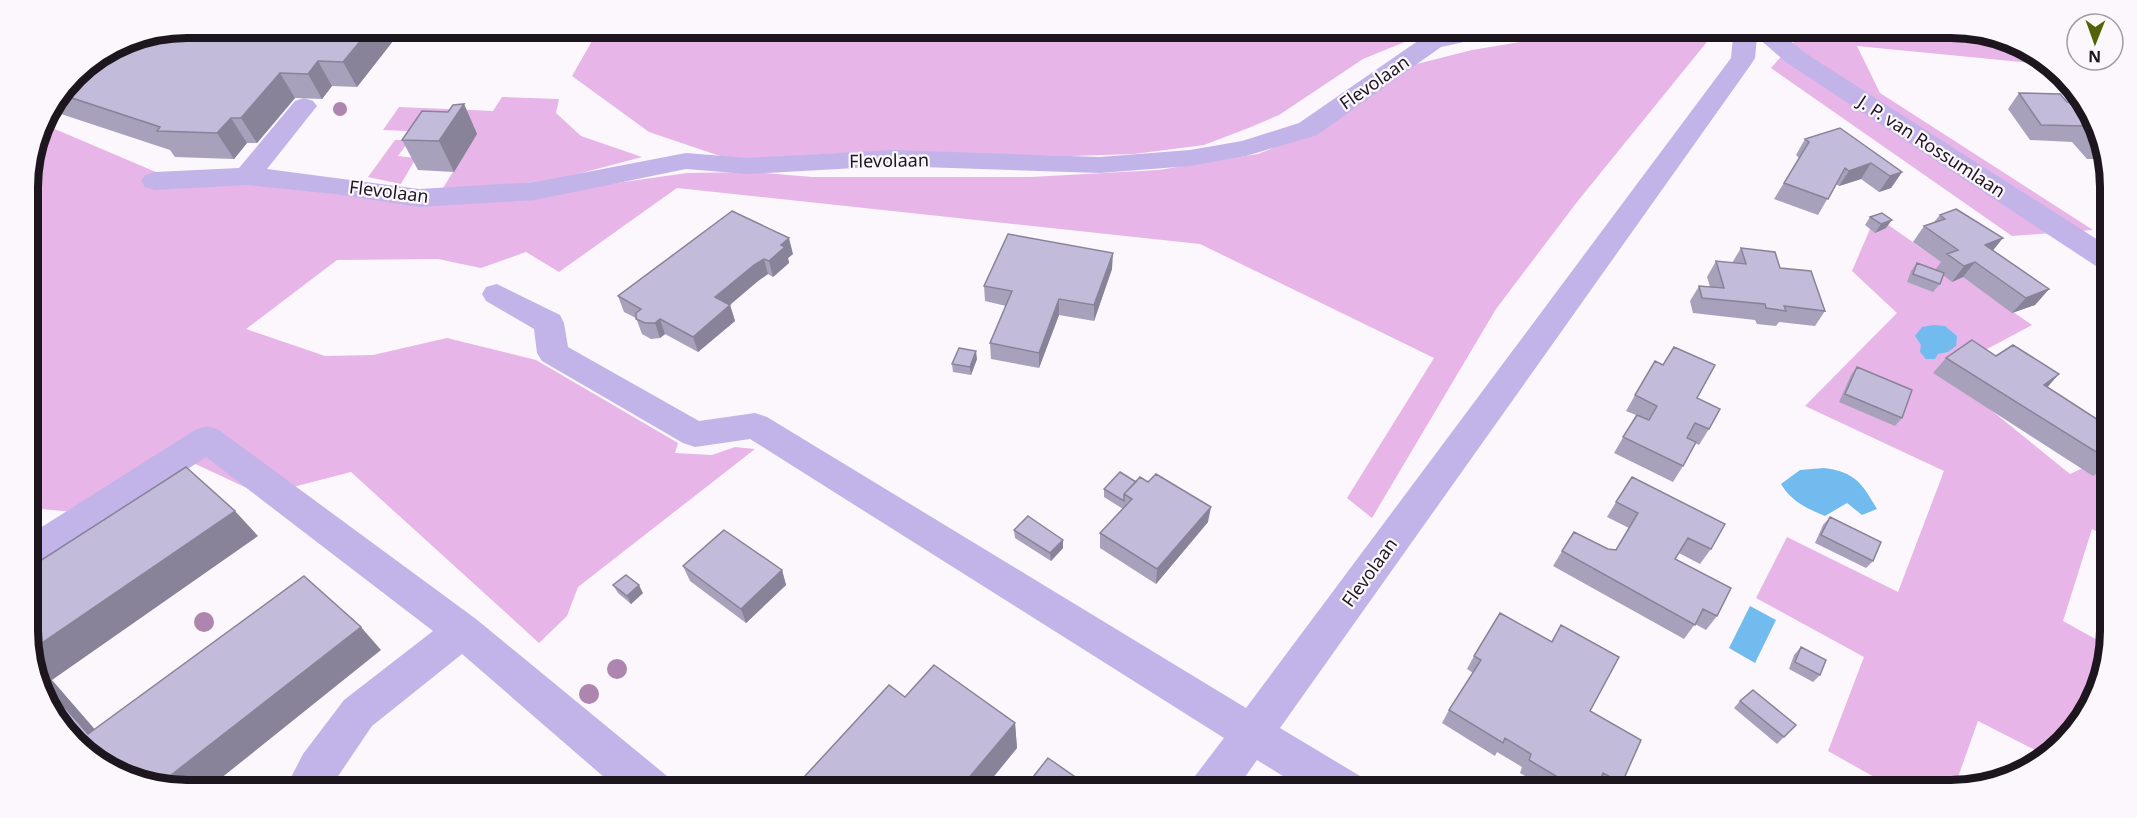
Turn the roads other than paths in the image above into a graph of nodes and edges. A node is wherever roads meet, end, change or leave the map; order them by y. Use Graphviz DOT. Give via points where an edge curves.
graph roads {
  1 [pos="1448,38"];
  2 [pos="1745,38"];
  3 [pos="1773,38"];
  4 [pos="304,106"];
  5 [pos="247,176"];
  6 [pos="155,181"];
  7 [pos="2100,255"];
  8 [pos="497,294"];
  9 [pos="38,548"];
  10 [pos="462,631"];
  11 [pos="1253,732"];
  12 [pos="311,780"];
  13 [pos="639,780"];
  14 [pos="1218,780"];
  15 [pos="1328,780"];
  1 -- 5 [label="street, Flevolaan" via="1433,41 1308,129 1246,148 1190,158 1100,165 892,158 748,166 686,161 534,191 419,198"];
  2 -- 11 [label="street, Flevolaan" via="1743,58"];
  3 -- 7 [label="street, J. P. van Rossumlaan"];
  4 -- 5 [label="street"];
  5 -- 6 [label="street, Flevolaan"];
  8 -- 11 [label="street" via="549,323 553,353 695,434 754,426"];
  9 -- 10 [label="street" via="207,440"];
  10 -- 12 [label="street" via="358,714"];
  10 -- 13 [label="street"];
  11 -- 14 [label="street, Flevolaan"];
  11 -- 15 [label="street"];
}
